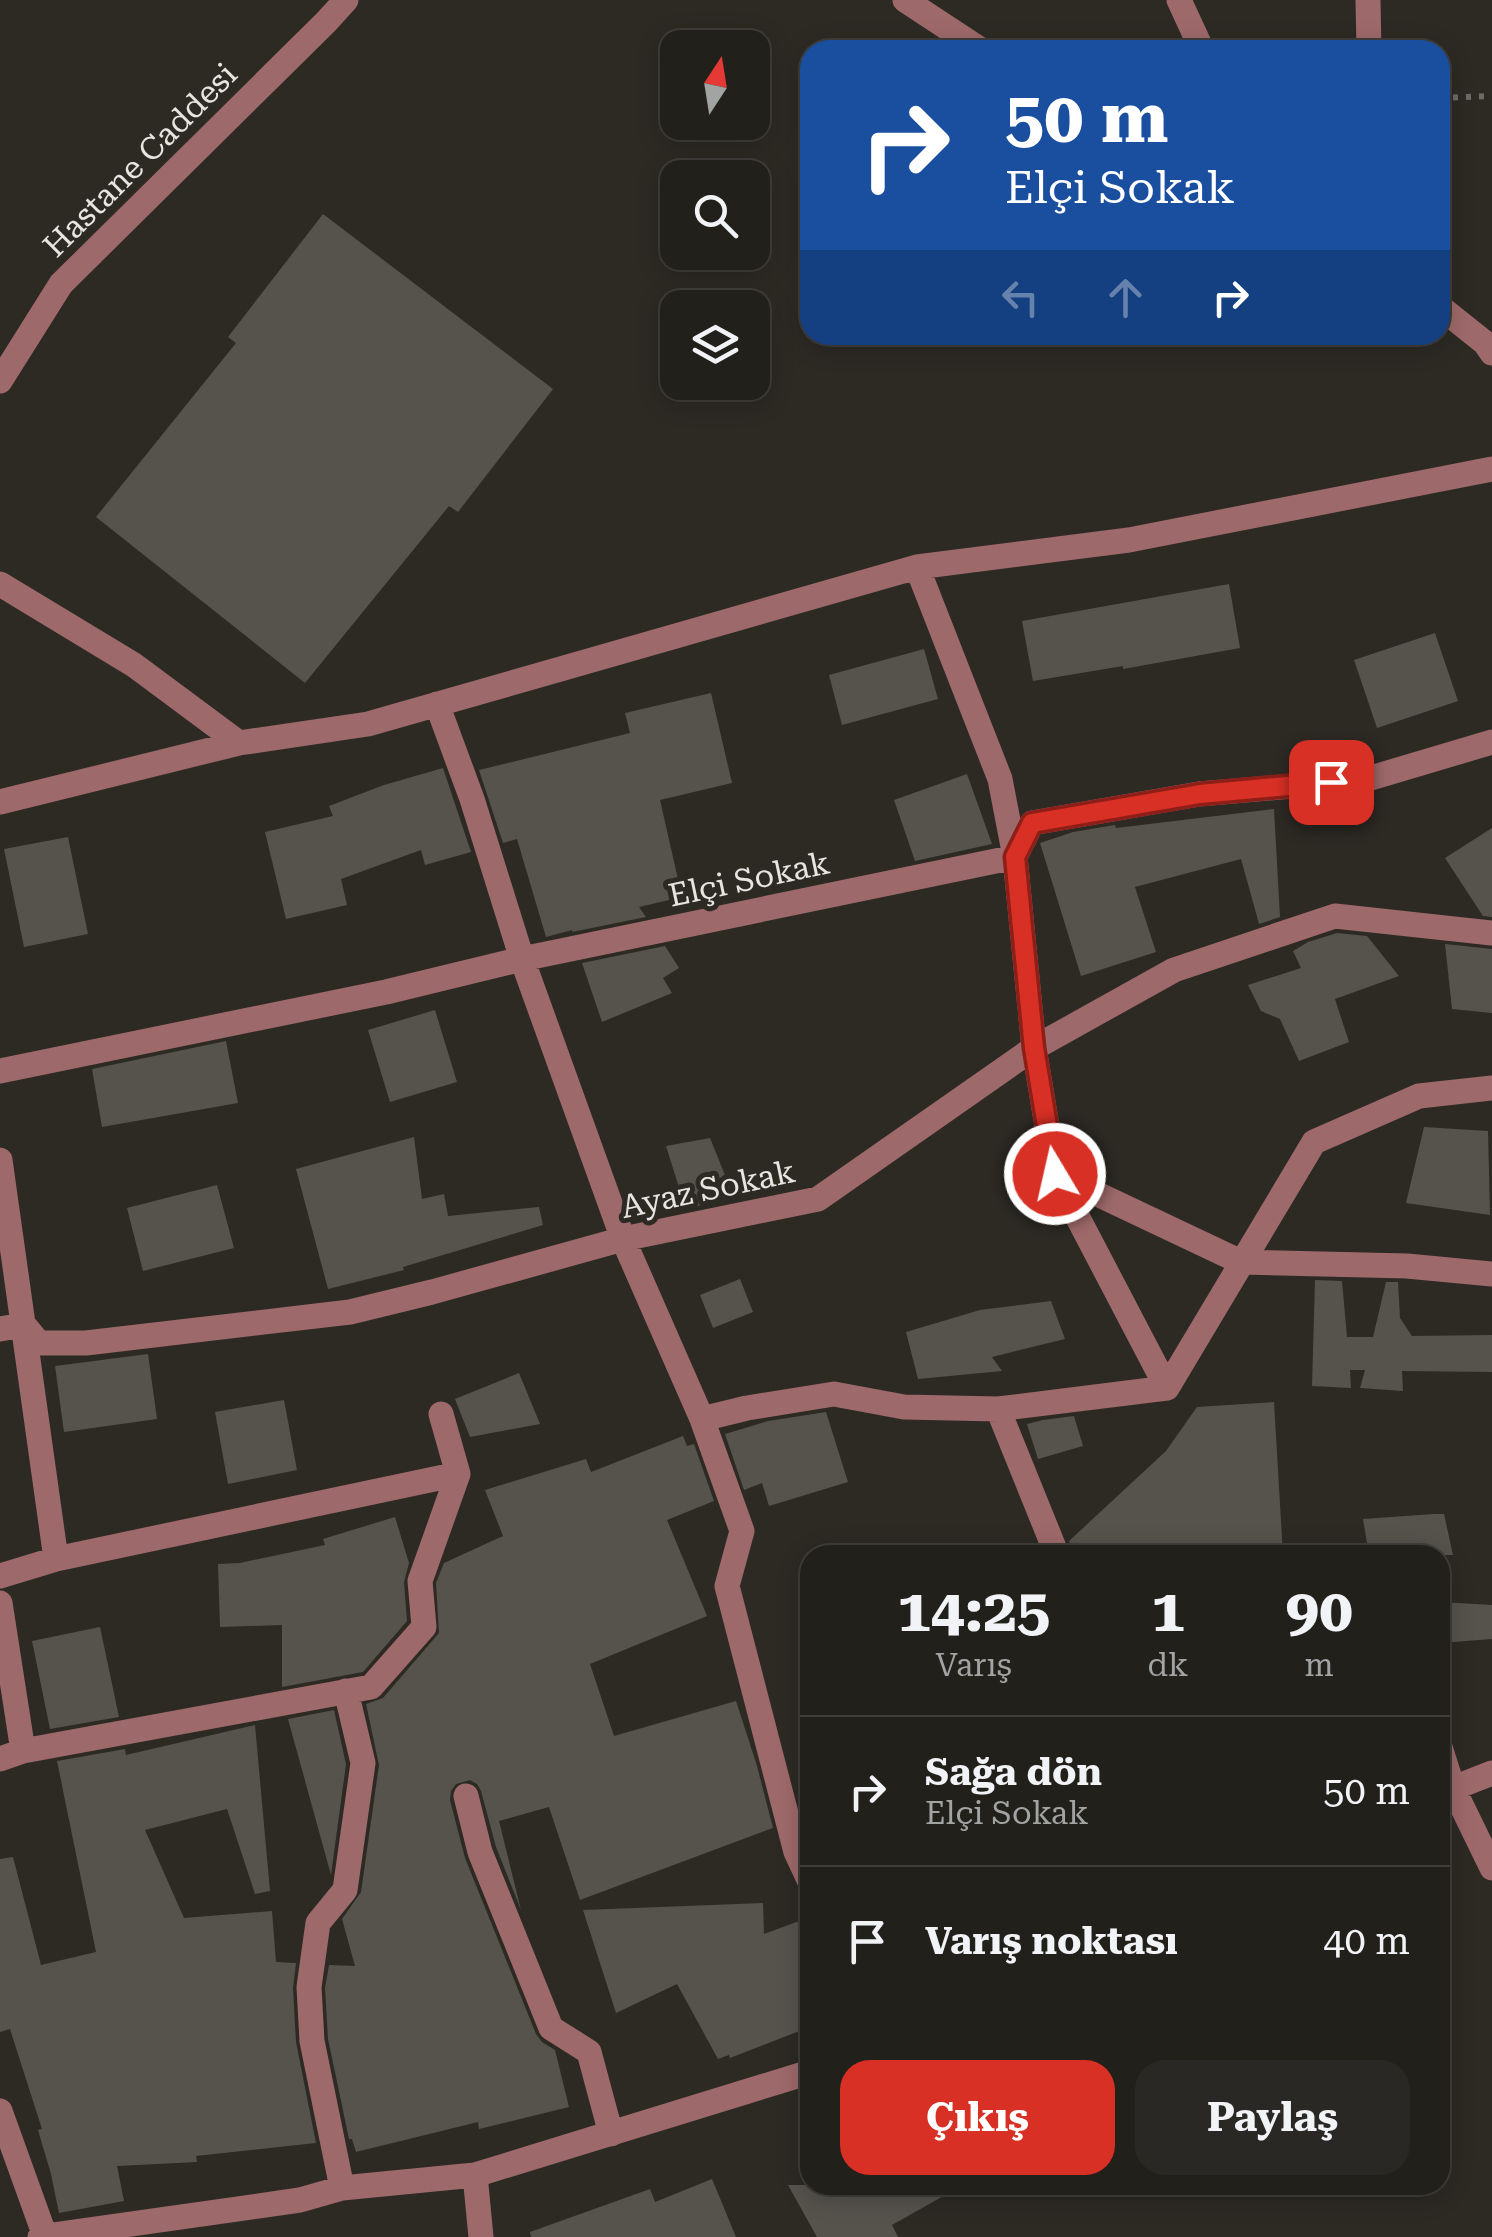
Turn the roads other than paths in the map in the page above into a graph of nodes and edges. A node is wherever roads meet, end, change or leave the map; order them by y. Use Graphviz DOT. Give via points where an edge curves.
graph roads {
  1 [pos="346,0"];
  2 [pos="906,0"];
  3 [pos="1179,0"];
  4 [pos="1368,0"];
  5 [pos="966,40"];
  6 [pos="1197,40"];
  7 [pos="1370,40"];
  8 [pos="1450,314"];
  9 [pos="1492,352"];
  10 [pos="0,382"];
  11 [pos="1492,469"];
  12 [pos="917,567"];
  13 [pos="0,584"];
  14 [pos="437,704"];
  15 [pos="1492,742"];
  16 [pos="239,743"];
  17 [pos="0,802"];
  18 [pos="1015,857"];
  19 [pos="1492,934"];
  20 [pos="522,959"];
  21 [pos="1034,1048"];
  22 [pos="0,1071"];
  23 [pos="1492,1088"];
  24 [pos="0,1160"];
  25 [pos="1055,1174"];
  26 [pos="622,1239"];
  27 [pos="1241,1262"];
  28 [pos="1492,1274"];
  29 [pos="12,1327"];
  30 [pos="1166,1388"];
  31 [pos="998,1409"];
  32 [pos="441,1414"];
  33 [pos="702,1419"];
  34 [pos="458,1474"];
  35 [pos="1052,1545"];
  36 [pos="56,1559"];
  37 [pos="0,1576"];
  38 [pos="0,1603"];
  39 [pos="346,1692"];
  40 [pos="12,1755"];
  41 [pos="1492,1773"];
  42 [pos="1450,1789"];
  43 [pos="1450,1795"];
  44 [pos="466,1796"];
  45 [pos="800,1861"];
  46 [pos="1492,1868"];
  47 [pos="800,2075"];
  48 [pos="0,2111"];
  49 [pos="611,2134"];
  50 [pos="475,2174"];
  51 [pos="342,2188"];
  52 [pos="42,2236"];
  53 [pos="482,2237"];
  1 -- 10 [label="street, Hastane Caddesi" via="61,284"];
  2 -- 5 [label="street"];
  3 -- 6 [label="street"];
  4 -- 7 [label="street"];
  8 -- 9 [label="street"];
  11 -- 12 [label="street" via="1129,540"];
  12 -- 14 [label="street"];
  12 -- 18 [label="street" via="1000,779"];
  13 -- 16 [label="street" via="134,664"];
  14 -- 16 [label="street" via="368,724"];
  14 -- 20 [label="street"];
  15 -- 18 [label="street" via="1364,780 1200,794 1032,823"];
  16 -- 17 [label="street"];
  18 -- 20 [label="street, Elçi Sokak"];
  18 -- 21 [label="street"];
  19 -- 21 [label="street, Ayaz Sokak" via="1335,916 1174,970"];
  20 -- 22 [label="street, Elçi Sokak"];
  20 -- 26 [label="street"];
  21 -- 25 [label="street"];
  21 -- 26 [label="street, Ayaz Sokak" via="818,1199"];
  23 -- 27 [label="street" via="1419,1096 1314,1142"];
  24 -- 29 [label="street"];
  25 -- 27 [label="street"];
  25 -- 30 [label="street"];
  26 -- 29 [label="street, Ayaz Sokak" via="350,1312 86,1343 39,1343"];
  26 -- 33 [label="street"];
  27 -- 28 [label="street"];
  27 -- 30 [label="street"];
  29 -- 36 [label="street"];
  30 -- 31 [label="street"];
  31 -- 33 [label="street" via="904,1407 834,1394"];
  31 -- 35 [label="street"];
  32 -- 34 [label="street"];
  33 -- 45 [label="street" via="742,1531 727,1586"];
  34 -- 36 [label="street"];
  34 -- 39 [label="street" via="420,1581 424,1627 371,1686"];
  36 -- 37 [label="street"];
  38 -- 40 [label="street"];
  39 -- 40 [label="street"];
  39 -- 51 [label="street" via="362,1764 344,1890 318,1924 309,1987 312,2041"];
  41 -- 42 [label="street"];
  43 -- 46 [label="street"];
  44 -- 49 [label="street" via="480,1852 551,2028 590,2052"];
  47 -- 49 [label="street"];
  48 -- 52 [label="street"];
  49 -- 50 [label="street"];
  50 -- 51 [label="street"];
  50 -- 53 [label="street"];
  51 -- 52 [label="street" via="300,2200"];
}
